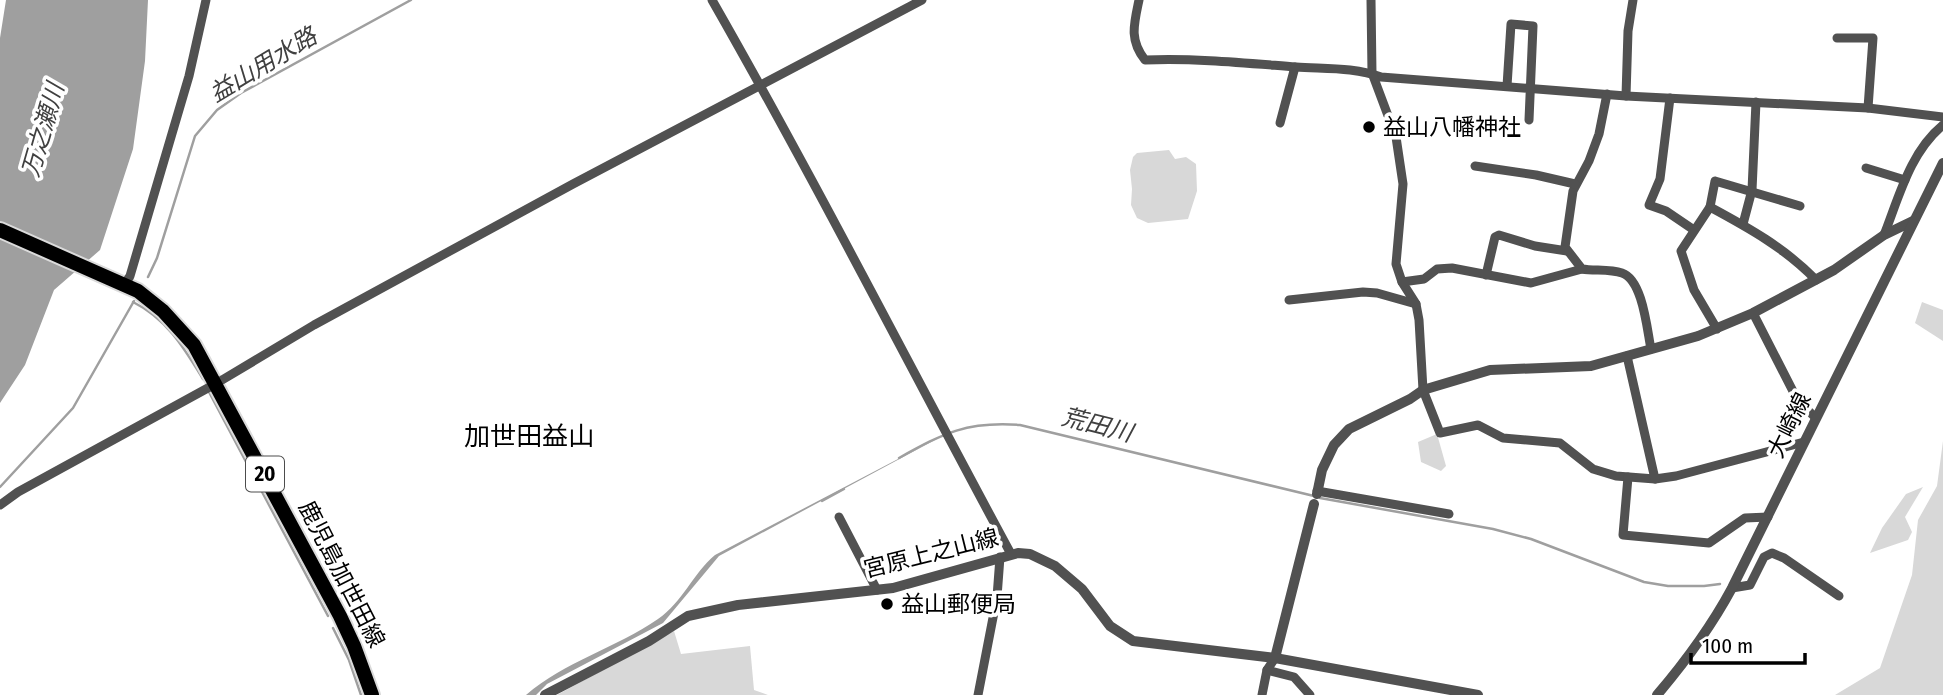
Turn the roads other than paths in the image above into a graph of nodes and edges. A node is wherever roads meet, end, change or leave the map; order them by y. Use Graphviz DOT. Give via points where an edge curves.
graph roads {
  1 [pos="206,0"];
  2 [pos="712,0"];
  3 [pos="922,0"];
  4 [pos="1139,0"];
  5 [pos="1371,0"];
  6 [pos="1633,0"];
  7 [pos="1837,38"];
  8 [pos="1295,66"];
  9 [pos="1372,74"];
  10 [pos="761,85"];
  11 [pos="1507,86"];
  12 [pos="1530,88"];
  13 [pos="1607,94"];
  14 [pos="1626,96"];
  15 [pos="1670,98"];
  16 [pos="1756,102"];
  17 [pos="1868,108"];
  18 [pos="1943,117"];
  19 [pos="1529,120"];
  20 [pos="1280,123"];
  21 [pos="1943,125"];
  22 [pos="1943,163"];
  23 [pos="1475,166"];
  24 [pos="1866,168"];
  25 [pos="1905,180"];
  26 [pos="1575,184"];
  27 [pos="1752,190"];
  28 [pos="1800,206"];
  29 [pos="1710,207"];
  30 [pos="1913,221"];
  31 [pos="1743,225"];
  32 [pos="0,230"];
  33 [pos="1694,230"];
  34 [pos="1884,235"];
  35 [pos="1567,251"];
  36 [pos="1582,270"];
  37 [pos="1486,275"];
  38 [pos="1816,279"];
  39 [pos="1402,282"];
  40 [pos="123,283"];
  41 [pos="1289,300"];
  42 [pos="1416,304"];
  43 [pos="1753,313"];
  44 [pos="1717,330"];
  45 [pos="1651,349"];
  46 [pos="1627,356"];
  47 [pos="216,383"];
  48 [pos="1423,390"];
  49 [pos="1816,418"];
  50 [pos="1804,442"];
  51 [pos="1628,477"];
  52 [pos="1655,479"];
  53 [pos="1316,496"];
  54 [pos="0,505"];
  55 [pos="1449,514"];
  56 [pos="839,517"];
  57 [pos="1768,517"];
  58 [pos="1005,555"];
  59 [pos="1732,588"];
  60 [pos="877,590"];
  61 [pos="1839,596"];
  62 [pos="1276,658"];
  63 [pos="1268,670"];
  64 [pos="372,695"];
  65 [pos="545,695"];
  66 [pos="978,695"];
  67 [pos="1262,695"];
  68 [pos="1310,695"];
  69 [pos="1478,695"];
  70 [pos="1657,695"];
  1 -- 40 [label="street" via="169,149 130,276"];
  2 -- 10 [label="street"];
  3 -- 10 [label="street"];
  4 -- 8 [label="street" via="1133,34 1145,61 1198,59"];
  5 -- 9 [label="street"];
  6 -- 14 [label="street"];
  7 -- 17 [label="street" via="1873,38"];
  8 -- 9 [label="street"];
  8 -- 20 [label="street"];
  9 -- 11 [label="street"];
  9 -- 39 [label="street" via="1400,161 1403,184 1396,264"];
  10 -- 47 [label="street" via="314,325"];
  10 -- 58 [label="street" via="887,319"];
  11 -- 12 [label="street"];
  11 -- 12 [label="street" via="1511,24 1533,26"];
  12 -- 13 [label="street"];
  12 -- 19 [label="street"];
  13 -- 14 [label="street"];
  13 -- 26 [label="street" via="1599,134"];
  14 -- 15 [label="street"];
  15 -- 16 [label="street"];
  15 -- 33 [label="street" via="1660,179 1649,205"];
  16 -- 17 [label="street"];
  16 -- 27 [label="street"];
  17 -- 18 [label="street"];
  21 -- 25 [label="street"];
  22 -- 30 [label="street, 大崎線"];
  23 -- 26 [label="street"];
  24 -- 25 [label="street"];
  25 -- 34 [label="street"];
  26 -- 35 [label="street"];
  27 -- 28 [label="street"];
  27 -- 29 [label="street" via="1715,181"];
  27 -- 31 [label="street"];
  29 -- 31 [label="street"];
  29 -- 33 [label="street"];
  30 -- 34 [label="street"];
  30 -- 49 [label="street, 大崎線"];
  31 -- 38 [label="street" via="1794,257"];
  32 -- 40 [label="main road, 鹿児島加世田線 / 20"];
  33 -- 44 [label="street" via="1681,251 1682,259"];
  34 -- 38 [label="street"];
  35 -- 36 [label="street"];
  35 -- 37 [label="street" via="1499,235"];
  36 -- 37 [label="street" via="1531,284"];
  36 -- 45 [label="street" via="1622,273 1633,283"];
  37 -- 39 [label="street" via="1437,269 1424,279"];
  38 -- 43 [label="street"];
  39 -- 42 [label="street"];
  40 -- 47 [label="main road, 鹿児島加世田線 / 20" via="178,325"];
  41 -- 42 [label="street" via="1363,292"];
  42 -- 48 [label="street"];
  43 -- 44 [label="street"];
  43 -- 49 [label="street" via="1798,401"];
  44 -- 45 [label="street"];
  45 -- 46 [label="street"];
  46 -- 48 [label="street" via="1579,368 1490,370"];
  46 -- 52 [label="street"];
  47 -- 54 [label="street"];
  47 -- 64 [label="main road, 鹿児島加世田線 / 20" via="340,616"];
  48 -- 51 [label="street" via="1440,433 1478,425 1503,438 1560,443 1593,469"];
  48 -- 53 [label="street" via="1349,429 1334,445"];
  49 -- 50 [label="street, 大崎線"];
  50 -- 52 [label="street"];
  50 -- 57 [label="street, 大崎線"];
  51 -- 52 [label="street"];
  51 -- 57 [label="street" via="1623,535 1709,543 1745,518"];
  53 -- 55 [label="street"];
  53 -- 62 [label="street"];
  56 -- 60 [label="street"];
  57 -- 59 [label="street, 大崎線"];
  58 -- 60 [label="street, 宮原上之山線"];
  58 -- 62 [label="street, 宮原上之山線" via="1030,554 1055,566 1082,589 1115,631 1133,641"];
  58 -- 66 [label="street"];
  59 -- 61 [label="street" via="1750,585 1772,552"];
  59 -- 70 [label="street, 大崎線" via="1689,657"];
  60 -- 65 [label="street, 宮原上之山線" via="688,615 649,641"];
  62 -- 63 [label="street"];
  62 -- 69 [label="street, 宮原上之山線"];
  63 -- 67 [label="street"];
  63 -- 68 [label="street" via="1294,677"];
}
